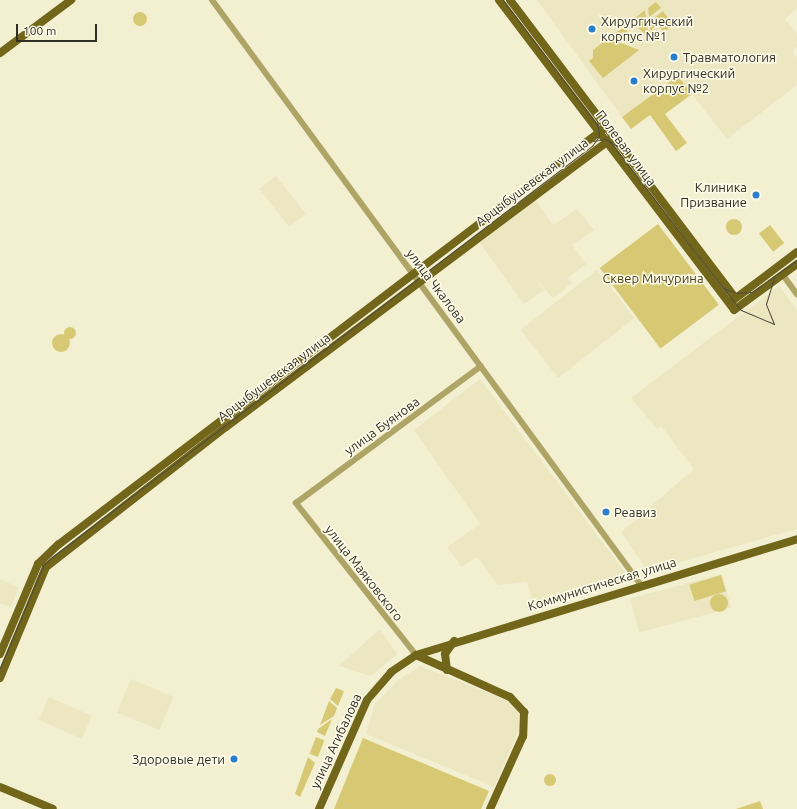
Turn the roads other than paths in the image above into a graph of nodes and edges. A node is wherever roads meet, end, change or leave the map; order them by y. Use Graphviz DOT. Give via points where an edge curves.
graph roads {
  1 [pos="71,0"];
  2 [pos="212,0"];
  3 [pos="499,0"];
  4 [pos="510,0"];
  5 [pos="0,53"];
  6 [pos="606,127"];
  7 [pos="599,132"];
  8 [pos="614,136"];
  9 [pos="606,142"];
  10 [pos="797,252"];
  11 [pos="797,264"];
  12 [pos="412,274"];
  13 [pos="783,275"];
  14 [pos="419,283"];
  15 [pos="797,294"];
  16 [pos="735,298"];
  17 [pos="728,303"];
  18 [pos="482,366"];
  19 [pos="296,503"];
  20 [pos="797,539"];
  21 [pos="641,585"];
  22 [pos="454,641"];
  23 [pos="0,654"];
  24 [pos="416,655"];
  25 [pos="447,670"];
  26 [pos="0,678"];
  27 [pos="0,787"];
  28 [pos="53,809"];
  29 [pos="319,809"];
  30 [pos="490,809"];
  1 -- 5 [label="main road"];
  2 -- 12 [label="street, улица Чкалова"];
  3 -- 7 [label="main road, Полевая улица"];
  4 -- 6 [label="main road, Полевая улица"];
  6 -- 7 [label="main road, Арцыбушевская улица"];
  6 -- 8 [label="main road, Полевая улица"];
  7 -- 9 [label="main road, Полевая улица"];
  7 -- 12 [label="main road, Арцыбушевская улица"];
  8 -- 9 [label="main road, Арцыбушевская улица"];
  8 -- 16 [label="main road, Полевая улица"];
  9 -- 14 [label="main road, Арцыбушевская улица"];
  9 -- 17 [label="main road, Полевая улица"];
  10 -- 16 [label="main road"];
  11 -- 13 [label="main road"];
  12 -- 14 [label="street, улица Чкалова"];
  12 -- 23 [label="main road, Арцыбушевская улица" via="49,553 38,564"];
  13 -- 15 [label="street"];
  13 -- 17 [label="main road, Полевая улица" via="734,310"];
  14 -- 18 [label="street, улица Чкалова"];
  14 -- 26 [label="main road, Арцыбушевская улица" via="46,568"];
  16 -- 17 [label="main road"];
  18 -- 19 [label="street, улица Буянова"];
  18 -- 21 [label="street, улица Чкалова"];
  19 -- 24 [label="street, улица Маяковского"];
  20 -- 21 [label="main road, Коммунистическая улица"];
  21 -- 22 [label="main road, Коммунистическая улица"];
  22 -- 24 [label="main road, Коммунистическая улица"];
  22 -- 25 [label="main road" via="445,654"];
  24 -- 25 [label="main road"];
  24 -- 29 [label="main road, улица Агибалова" via="391,672 366,700"];
  25 -- 30 [label="main road" via="510,697 524,712 523,736"];
  27 -- 28 [label="main road"];
}
